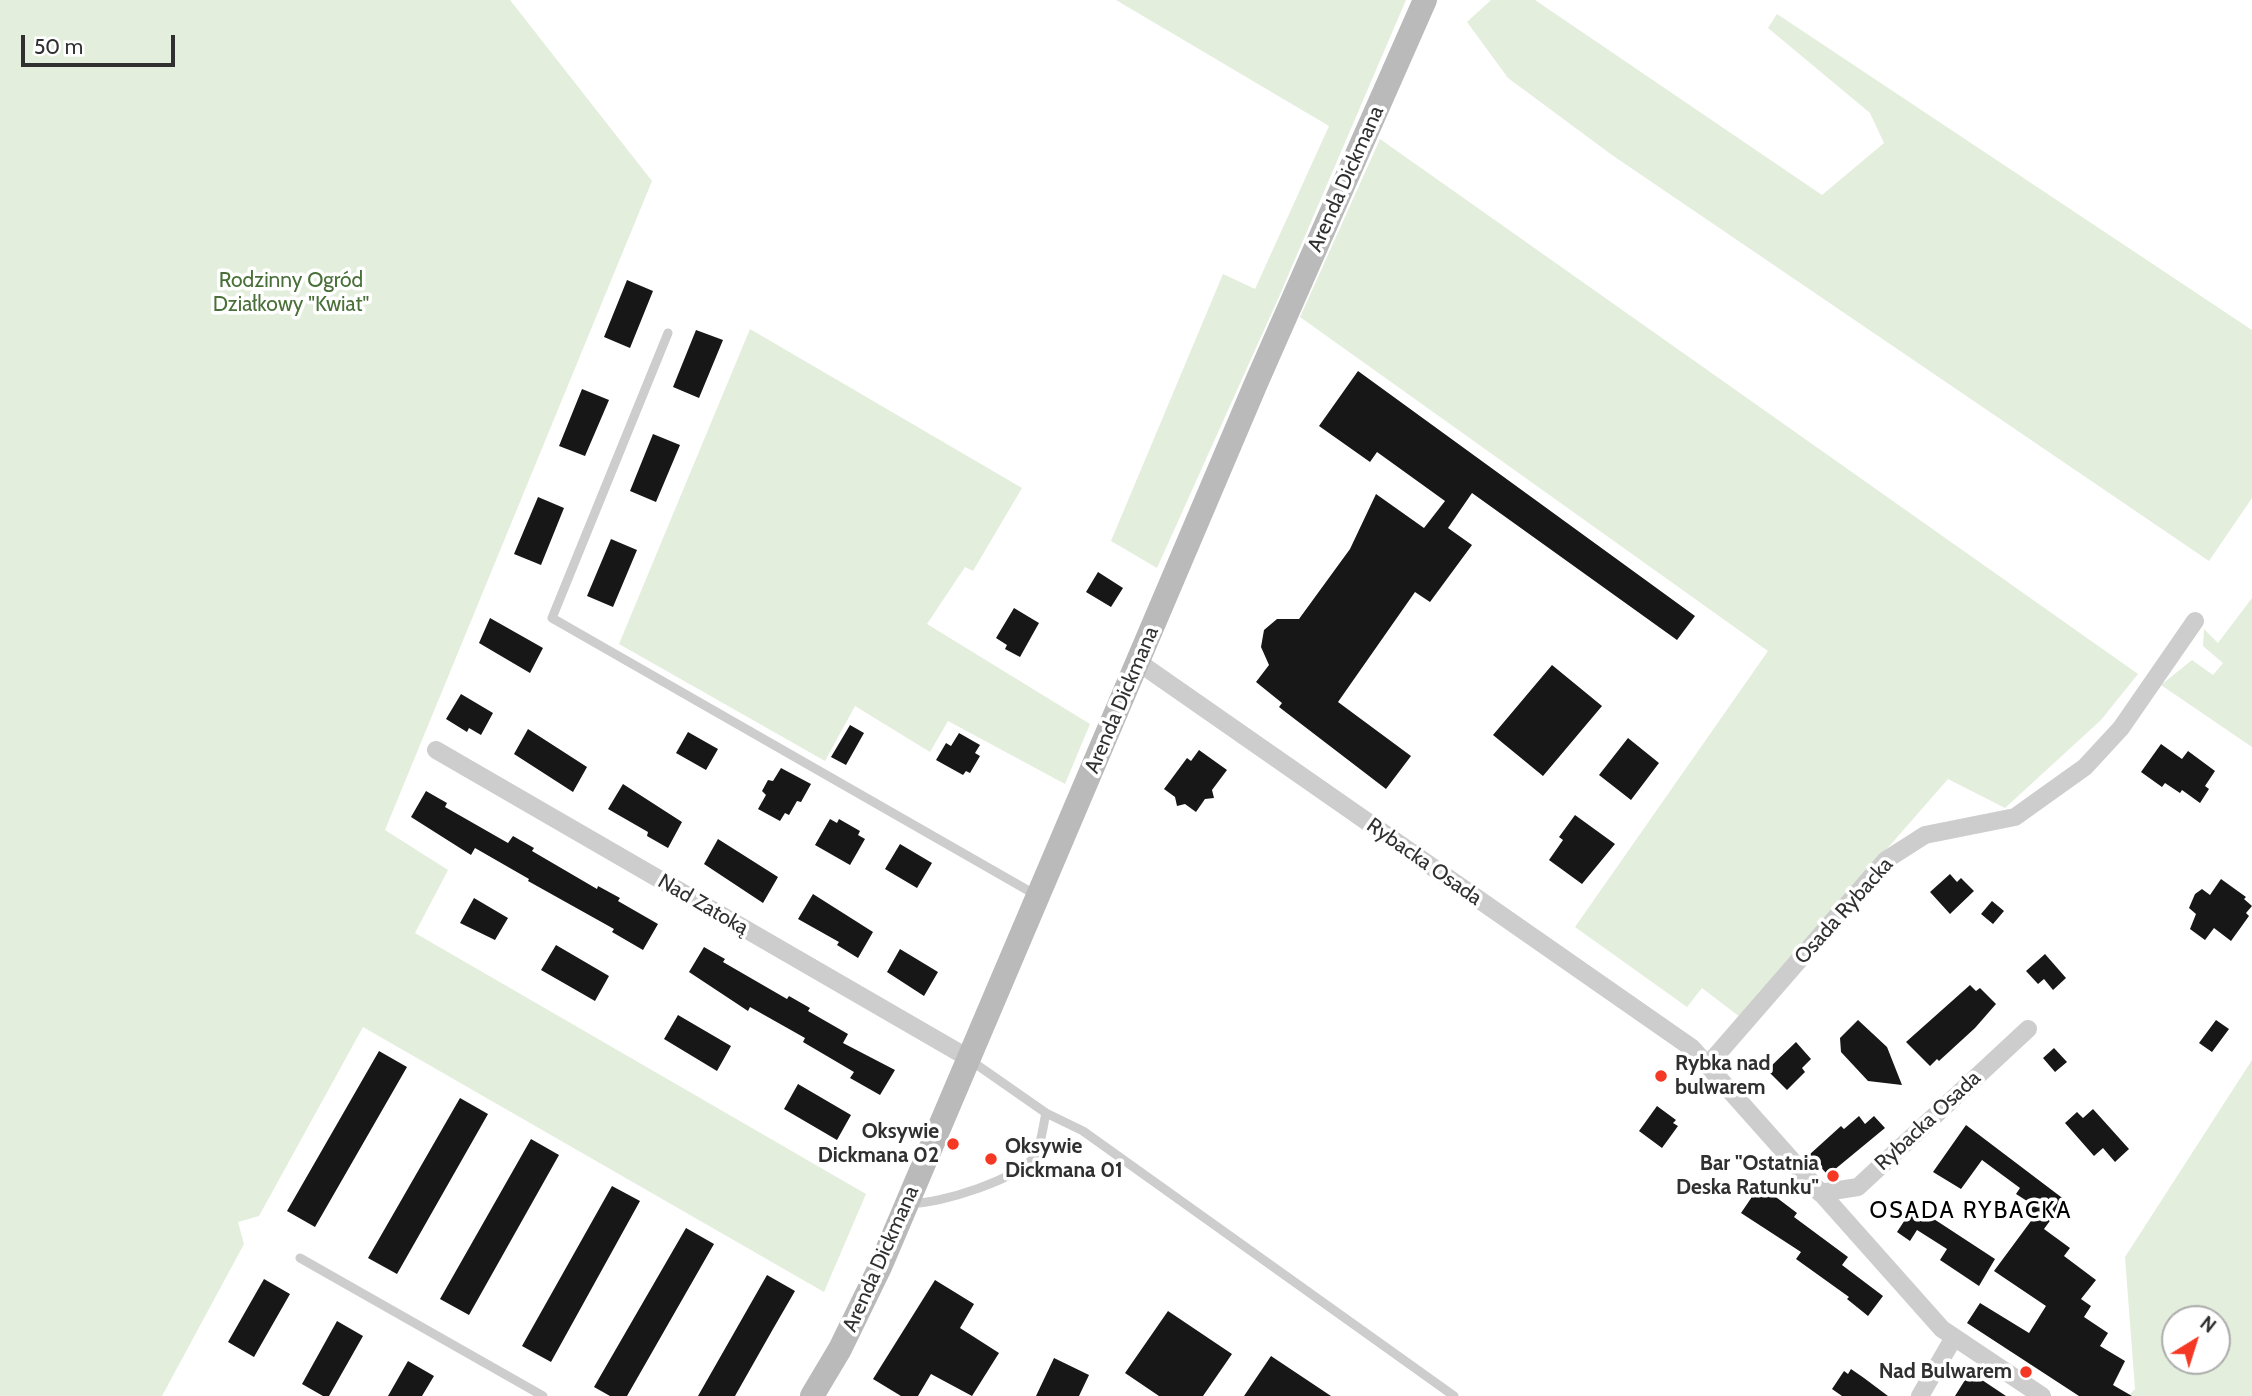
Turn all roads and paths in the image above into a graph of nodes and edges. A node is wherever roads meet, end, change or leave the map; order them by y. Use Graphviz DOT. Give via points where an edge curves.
graph roads {
  1 [pos="1425,0"];
  2 [pos="668,333"];
  3 [pos="2195,621"];
  4 [pos="1138,662"];
  5 [pos="436,750"];
  6 [pos="1038,896"];
  7 [pos="2028,1029"];
  8 [pos="970,1059"];
  9 [pos="1707,1066"];
  10 [pos="1046,1112"];
  11 [pos="1820,1194"];
  12 [pos="906,1203"];
  13 [pos="300,1258"];
  14 [pos="1953,1339"];
  15 [pos="544,1396"];
  16 [pos="812,1396"];
  17 [pos="1454,1396"];
  18 [pos="1920,1396"];
  19 [pos="2042,1396"];
  1 -- 4 [label="street, Arenda Dickmana"];
  2 -- 6 [label="lane" via="552,618"];
  3 -- 9 [label="street, Osada Rybacka" via="2121,728 2085,767 2015,817 1926,835 1886,860"];
  4 -- 6 [label="street, Arenda Dickmana"];
  4 -- 9 [label="street, Rybacka Osada" via="1692,1048"];
  5 -- 8 [label="street, Nad Zatoką"];
  6 -- 8 [label="street, Arenda Dickmana"];
  7 -- 11 [label="street, Rybacka Osada" via="1858,1187"];
  8 -- 10 [label="lane"];
  8 -- 12 [label="street, Arenda Dickmana"];
  9 -- 11 [label="street, Rybacka Osada"];
  10 -- 12 [label="lane" via="1035,1156 1016,1174 927,1205"];
  10 -- 17 [label="lane" via="1083,1131"];
  11 -- 14 [label="street, Rybacka Osada"];
  12 -- 16 [label="street, Arenda Dickmana" via="840,1349"];
  13 -- 15 [label="lane"];
  14 -- 18 [label="street"];
  14 -- 19 [label="street, Rybacka Osada"];
}
